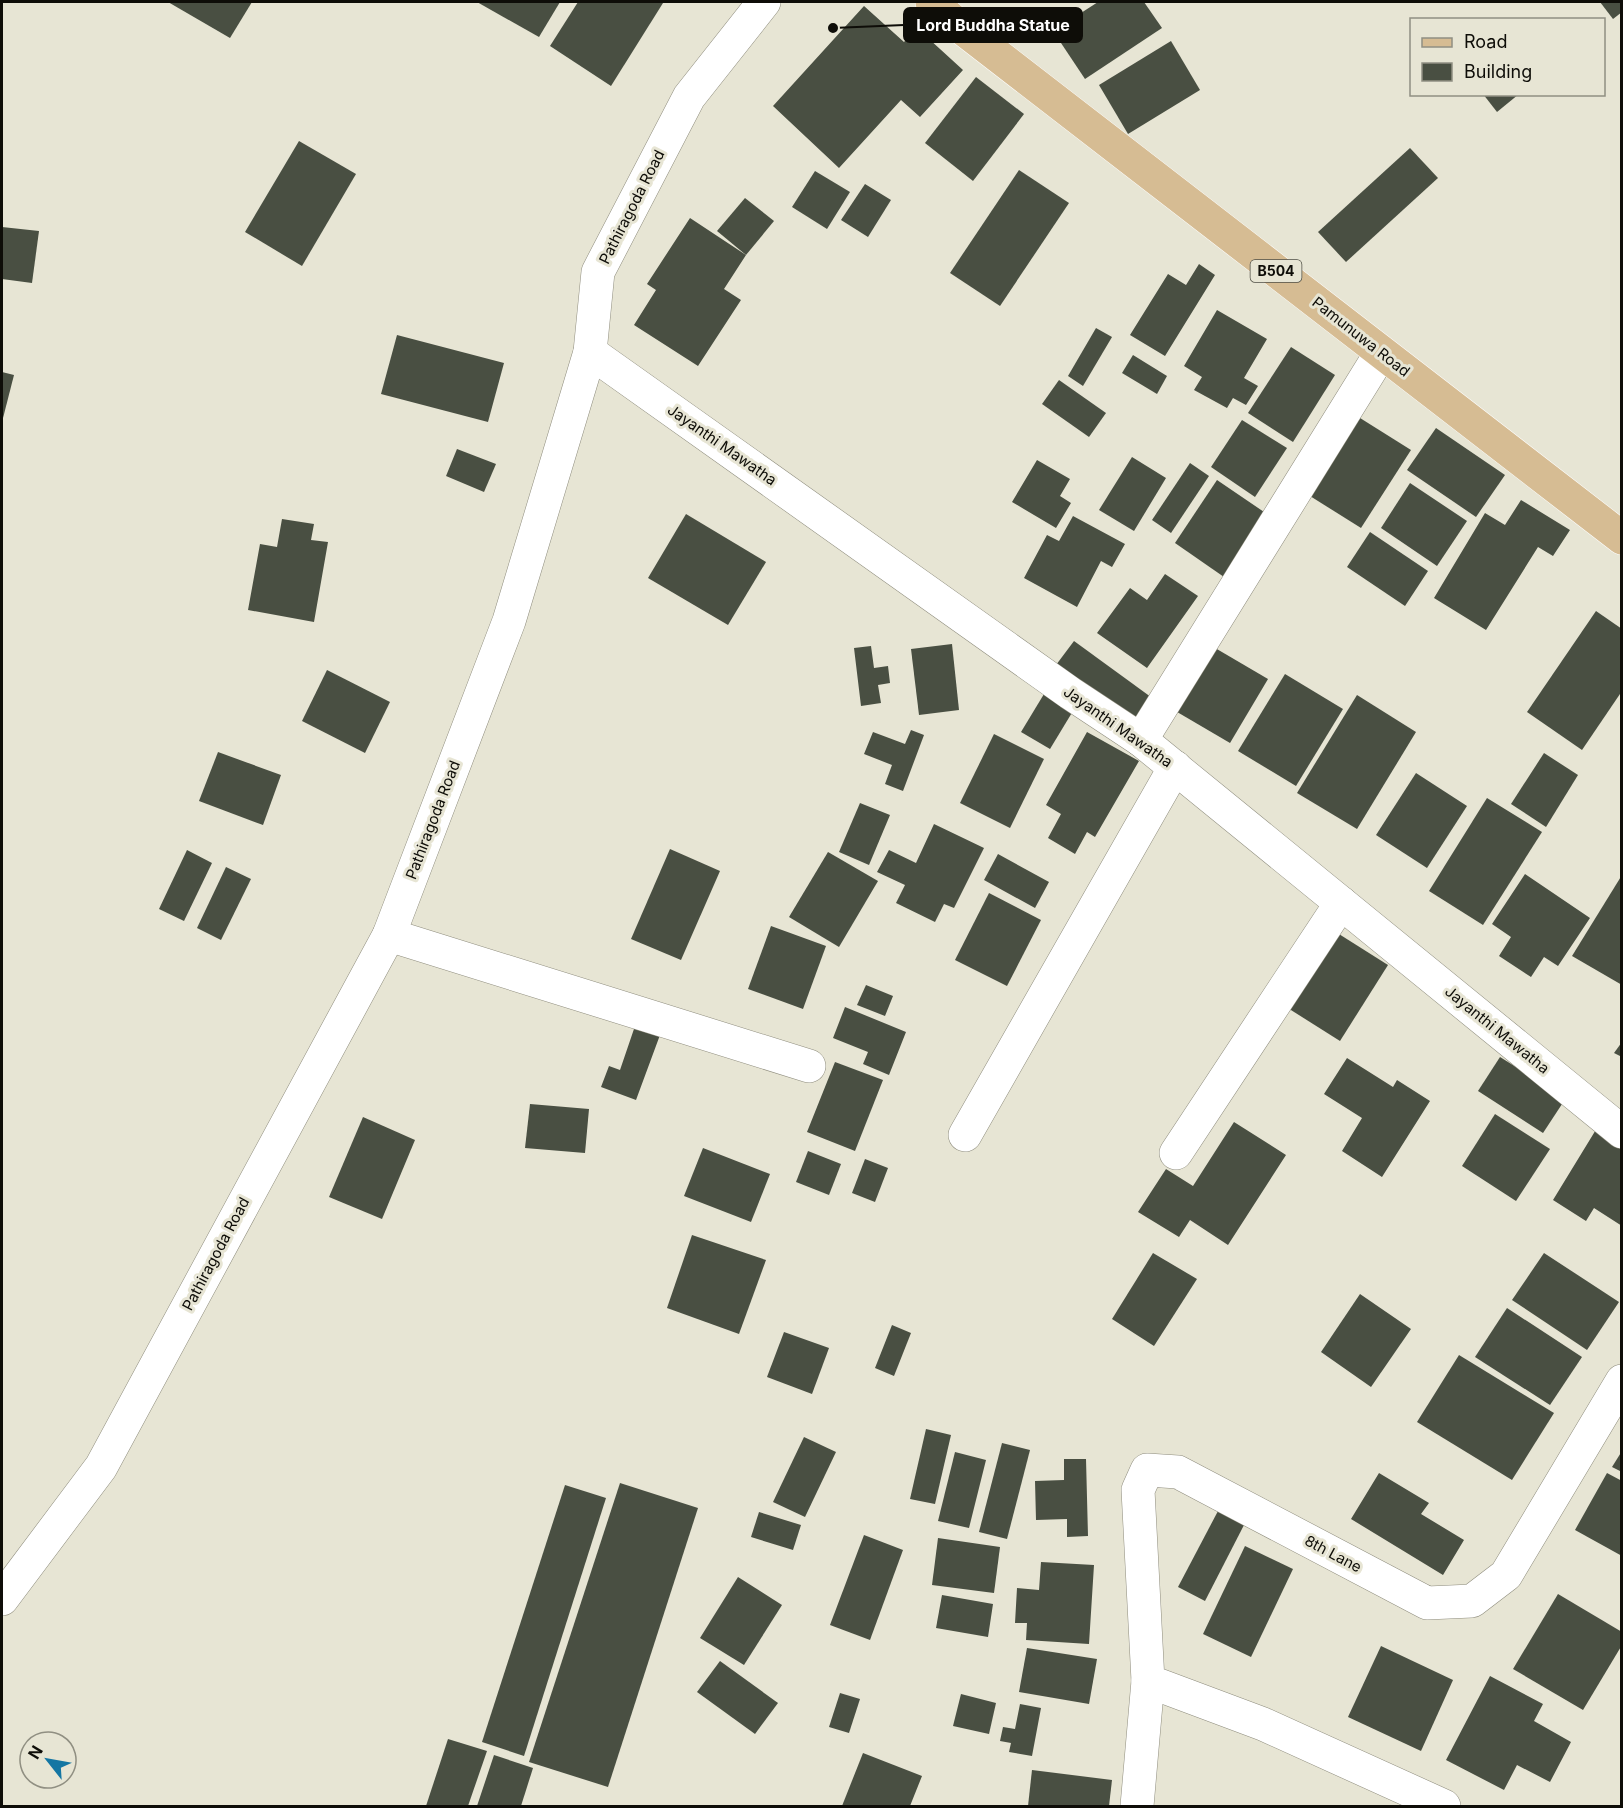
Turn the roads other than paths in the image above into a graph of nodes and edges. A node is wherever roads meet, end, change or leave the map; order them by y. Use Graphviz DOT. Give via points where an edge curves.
graph roads {
  1 [pos="764,2"];
  2 [pos="932,2"];
  3 [pos="590,351"];
  4 [pos="1381,353"];
  5 [pos="1622,538"];
  6 [pos="1141,740"];
  7 [pos="1175,767"];
  8 [pos="1341,903"];
  9 [pos="389,935"];
  10 [pos="809,1066"];
  11 [pos="1622,1132"];
  12 [pos="965,1135"];
  13 [pos="1176,1153"];
  14 [pos="1622,1381"];
  15 [pos="2,1599"];
  16 [pos="1148,1681"];
  17 [pos="1137,1806"];
  18 [pos="1444,1806"];
  1 -- 3 [label="street, Pathiragoda Road" via="689,97 598,272"];
  2 -- 4 [label="main road, Pamunuwa Road / B504"];
  3 -- 6 [label="street, Jayanthi Mawatha"];
  3 -- 9 [label="street, Pathiragoda Road" via="509,621"];
  4 -- 5 [label="main road, Pamunuwa Road / B504"];
  4 -- 6 [label="street"];
  6 -- 7 [label="street, Jayanthi Mawatha"];
  7 -- 8 [label="street, Jayanthi Mawatha"];
  7 -- 12 [label="street"];
  8 -- 11 [label="street, Jayanthi Mawatha"];
  8 -- 13 [label="street"];
  9 -- 10 [label="street"];
  9 -- 15 [label="street, Pathiragoda Road" via="101,1467"];
  14 -- 16 [label="street, 8th Lane" via="1506,1575 1472,1601 1427,1603 1178,1472 1147,1470 1138,1490"];
  16 -- 17 [label="street, 8th Lane"];
  16 -- 18 [label="street" via="1263,1724"];
}
